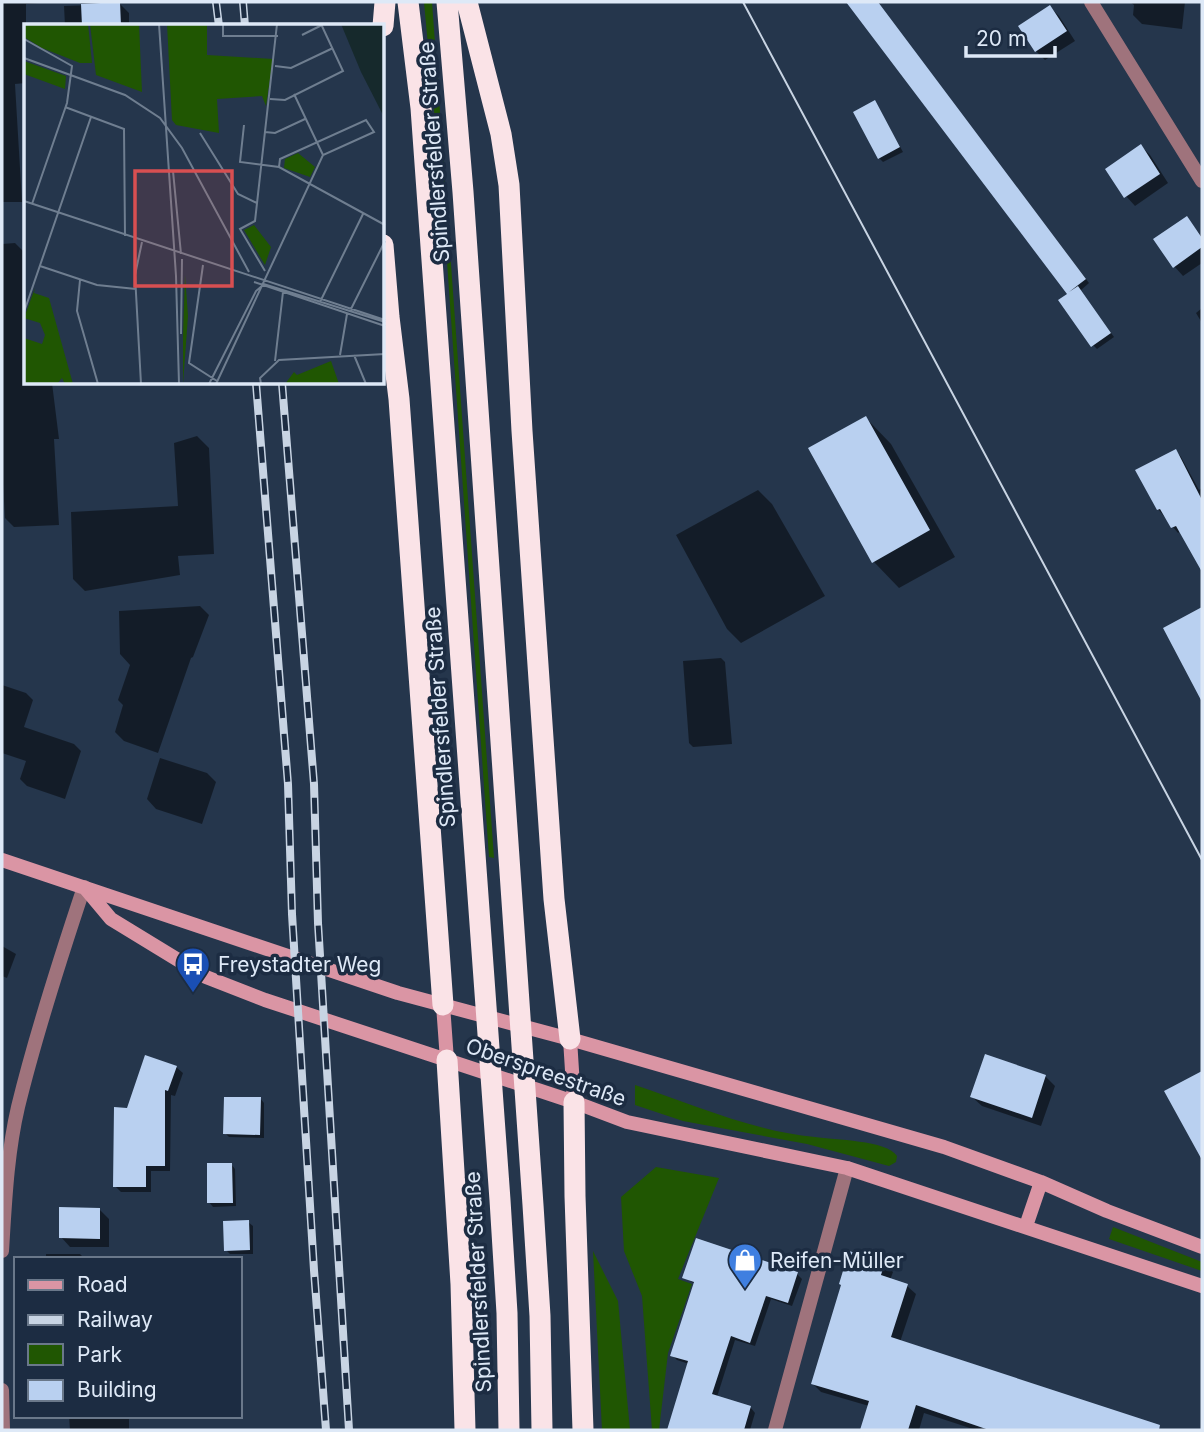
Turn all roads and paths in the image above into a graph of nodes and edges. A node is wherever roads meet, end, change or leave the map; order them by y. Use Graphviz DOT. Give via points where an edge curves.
graph roads {
  1 [pos="385,2"];
  2 [pos="408,2"];
  3 [pos="447,2"];
  4 [pos="467,2"];
  5 [pos="1091,2"];
  6 [pos="383,24"];
  7 [pos="1202,181"];
  8 [pos="385,269"];
  9 [pos="2,860"];
  10 [pos="84,887"];
  11 [pos="443,1005"];
  12 [pos="570,1039"];
  13 [pos="447,1060"];
  14 [pos="574,1102"];
  15 [pos="847,1168"];
  16 [pos="1041,1182"];
  17 [pos="1026,1226"];
  18 [pos="1202,1247"];
  19 [pos="2,1251"];
  20 [pos="1202,1286"];
  21 [pos="2,1390"];
  22 [pos="3,1430"];
  23 [pos="465,1430"];
  24 [pos="509,1430"];
  25 [pos="542,1430"];
  26 [pos="583,1430"];
  27 [pos="775,1430"];
  1 -- 6 [label="highway"];
  2 -- 24 [label="highway, Spindlersfelder Straße" via="421,108 500,1200"];
  3 -- 25 [label="highway, Spindlersfelder Straße" via="533,1205"];
  4 -- 12 [label="highway" via="501,134 509,185 554,899"];
  5 -- 7 [label="street"];
  8 -- 11 [label="highway" via="399,398"];
  9 -- 10 [label="main road, Oberspreestraße"];
  10 -- 11 [label="main road, Oberspreestraße"];
  10 -- 13 [label="main road, Oberspreestraße" via="111,919 206,977"];
  10 -- 19 [label="street" via="18,1110"];
  11 -- 12 [label="main road, Oberspreestraße"];
  11 -- 13 [label="main road"];
  12 -- 14 [label="main road"];
  12 -- 16 [label="main road, Oberspreestraße" via="944,1147"];
  13 -- 14 [label="main road, Oberspreestraße"];
  13 -- 23 [label="highway"];
  14 -- 15 [label="main road, Oberspreestraße" via="627,1122"];
  14 -- 26 [label="highway"];
  15 -- 17 [label="main road, Oberspreestraße"];
  15 -- 27 [label="street"];
  16 -- 17 [label="main road"];
  16 -- 18 [label="main road, Oberspreestraße"];
  17 -- 20 [label="main road, Oberspreestraße"];
  21 -- 22 [label="street"];
}
